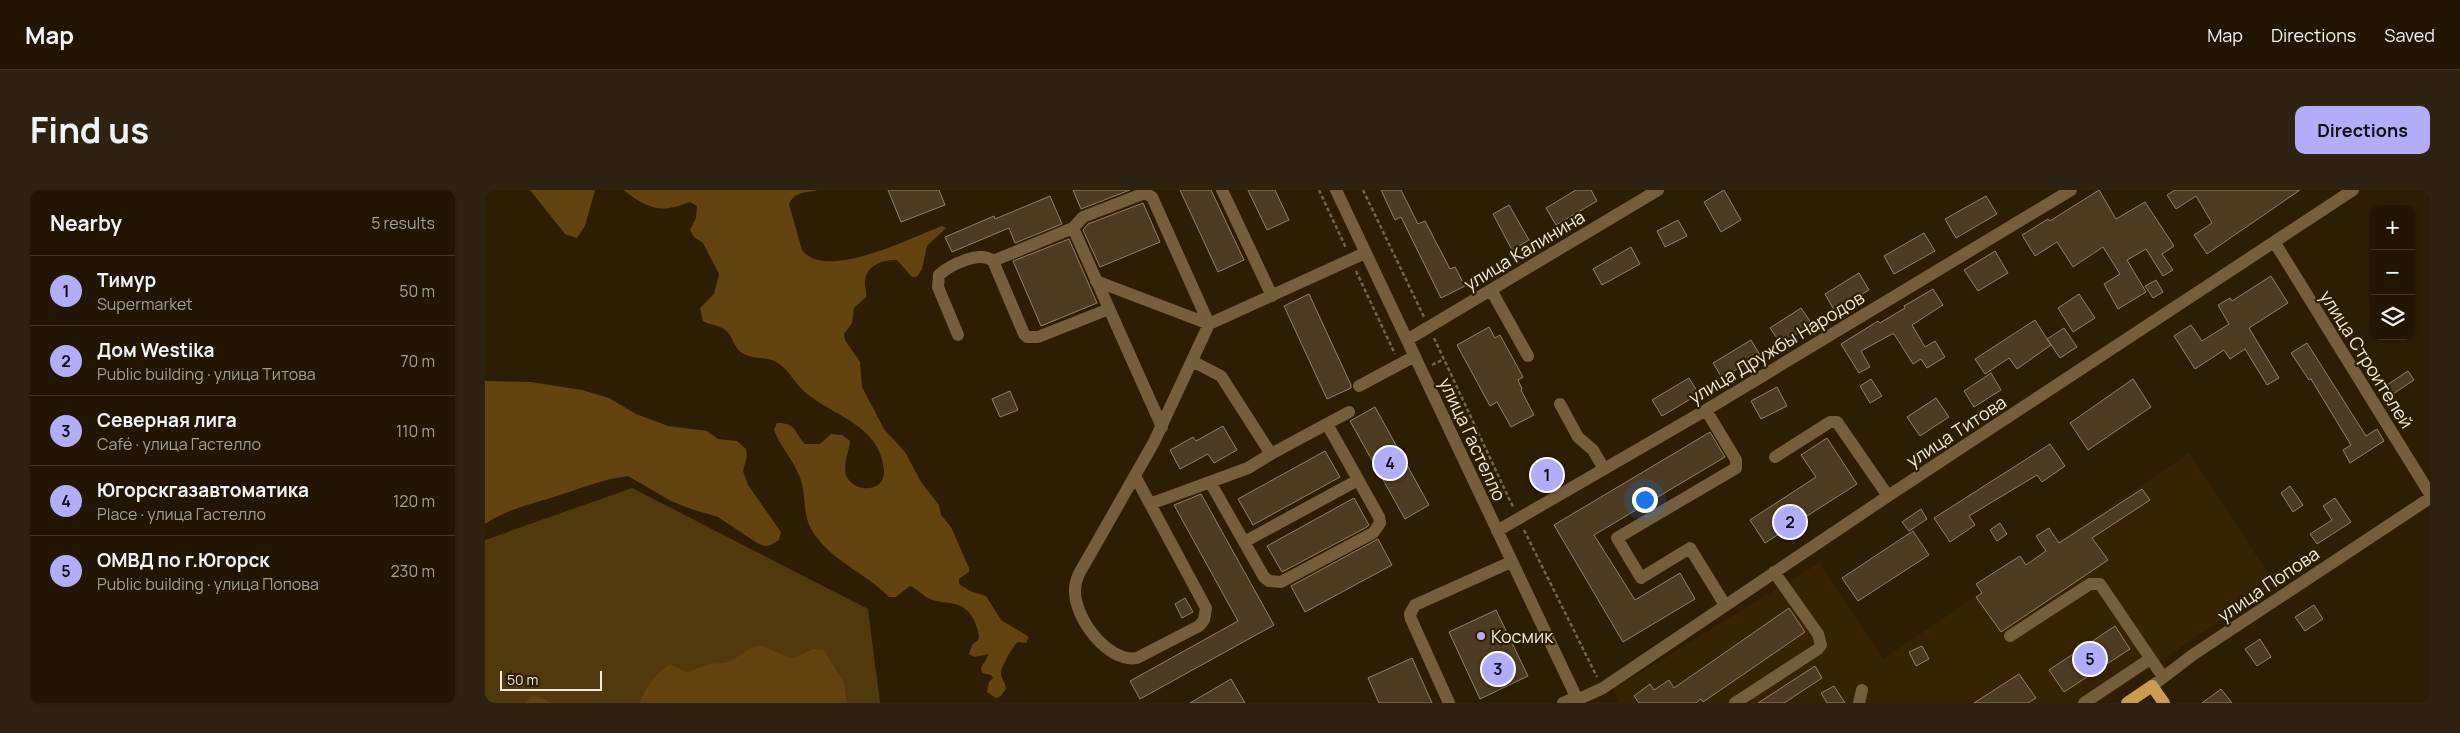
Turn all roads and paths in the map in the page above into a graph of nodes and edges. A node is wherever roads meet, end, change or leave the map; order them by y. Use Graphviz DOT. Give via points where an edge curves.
graph roads {
  1 [pos="1222,190"];
  2 [pos="1319,190"];
  3 [pos="1336,190"];
  4 [pos="1363,190"];
  5 [pos="1658,190"];
  6 [pos="2071,190"];
  7 [pos="2353,190"];
  8 [pos="1073,228"];
  9 [pos="2275,243"];
  10 [pos="1365,253"];
  11 [pos="1351,259"];
  12 [pos="993,261"];
  13 [pos="1096,281"];
  14 [pos="1491,290"];
  15 [pos="1272,296"];
  16 [pos="1109,309"];
  17 [pos="1209,324"];
  18 [pos="1429,327"];
  19 [pos="958,335"];
  20 [pos="1407,340"];
  21 [pos="1415,356"];
  22 [pos="1528,356"];
  23 [pos="1192,360"];
  24 [pos="1400,364"];
  25 [pos="1359,386"];
  26 [pos="1560,404"];
  27 [pos="1706,410"];
  28 [pos="1349,412"];
  29 [pos="1327,424"];
  30 [pos="1162,427"];
  31 [pos="1271,454"];
  32 [pos="1775,457"];
  33 [pos="1604,469"];
  34 [pos="1135,476"];
  35 [pos="1358,480"];
  36 [pos="1210,482"];
  37 [pos="2430,494"];
  38 [pos="1888,496"];
  39 [pos="2430,498"];
  40 [pos="1150,504"];
  41 [pos="1518,519"];
  42 [pos="1497,531"];
  43 [pos="1244,542"];
  44 [pos="1511,562"];
  45 [pos="1775,572"];
  46 [pos="1725,605"];
  47 [pos="2010,636"];
  48 [pos="2150,659"];
  49 [pos="2163,677"];
  50 [pos="2152,686"];
  51 [pos="1603,688"];
  52 [pos="1863,690"];
  53 [pos="1577,700"];
  54 [pos="1449,703"];
  55 [pos="1563,703"];
  56 [pos="1735,703"];
  57 [pos="1859,703"];
  58 [pos="2084,703"];
  59 [pos="2127,703"];
  60 [pos="2164,703"];
  1 -- 15 [label="street"];
  2 -- 11 [label="path"];
  3 -- 10 [label="street, улица Гастелло"];
  4 -- 18 [label="path"];
  5 -- 14 [label="street, улица Калинина"];
  6 -- 27 [label="street, улица Дружбы Народов"];
  7 -- 9 [label="street, улица Титова"];
  8 -- 12 [label="street"];
  8 -- 13 [label="street"];
  8 -- 17 [label="street" via="1083,217 1140,193 1148,195"];
  9 -- 37 [label="street, улица Строителей"];
  9 -- 38 [label="street, улица Титова"];
  10 -- 11 [label="street"];
  10 -- 20 [label="street, улица Гастелло"];
  11 -- 15 [label="street"];
  11 -- 24 [label="path"];
  12 -- 16 [label="street" via="1027,337 1038,337"];
  12 -- 19 [label="street" via="989,257 977,256 939,275 938,287"];
  13 -- 16 [label="street"];
  13 -- 17 [label="street"];
  14 -- 18 [label="street, улица Калинина"];
  14 -- 22 [label="street"];
  15 -- 17 [label="street"];
  16 -- 30 [label="street"];
  17 -- 23 [label="street"];
  18 -- 20 [label="street, улица Калинина"];
  18 -- 41 [label="path"];
  20 -- 21 [label="street, улица Гастелло"];
  21 -- 24 [label="street"];
  21 -- 42 [label="street, улица Гастелло"];
  23 -- 30 [label="street"];
  23 -- 31 [label="street" via="1221,376"];
  24 -- 25 [label="street"];
  26 -- 33 [label="street" via="1578,437 1593,450"];
  27 -- 33 [label="street, улица Дружбы Народов"];
  27 -- 46 [label="street" via="1736,460 1737,468 1617,538 1641,578 1690,548"];
  28 -- 29 [label="street"];
  29 -- 31 [label="street"];
  29 -- 35 [label="street"];
  30 -- 34 [label="street"];
  31 -- 36 [label="street" via="1248,468"];
  32 -- 38 [label="street" via="1830,422 1837,422"];
  33 -- 41 [label="street, улица Дружбы Народов"];
  34 -- 40 [label="street"];
  34 -- 40 [label="street" via="1078,576 1075,589 1076,602 1089,629 1113,653 1130,660 1199,626 1206,614 1206,608"];
  35 -- 43 [label="street"];
  35 -- 43 [label="street" via="1379,517 1380,523 1373,533 1275,583 1264,577"];
  36 -- 40 [label="street"];
  36 -- 43 [label="street"];
  38 -- 45 [label="street, улица Титова"];
  39 -- 49 [label="street, улица Попова"];
  41 -- 42 [label="street, улица Дружбы Народов"];
  41 -- 51 [label="path"];
  42 -- 44 [label="street, улица Гастелло"];
  44 -- 53 [label="street, улица Гастелло"];
  44 -- 54 [label="street" via="1412,609 1411,619"];
  45 -- 46 [label="street, улица Титова"];
  45 -- 56 [label="street" via="1819,634 1821,645"];
  46 -- 51 [label="street, улица Титова"];
  47 -- 48 [label="street" via="2096,583 2100,584"];
  48 -- 49 [label="street"];
  48 -- 58 [label="street"];
  49 -- 50 [label="street, улица Попова"];
  50 -- 59 [label="main road, улица Попова"];
  50 -- 60 [label="main road"];
  51 -- 53 [label="street, улица Титова"];
  52 -- 57 [label="street"];
  53 -- 55 [label="street, улица Титова"];
}
